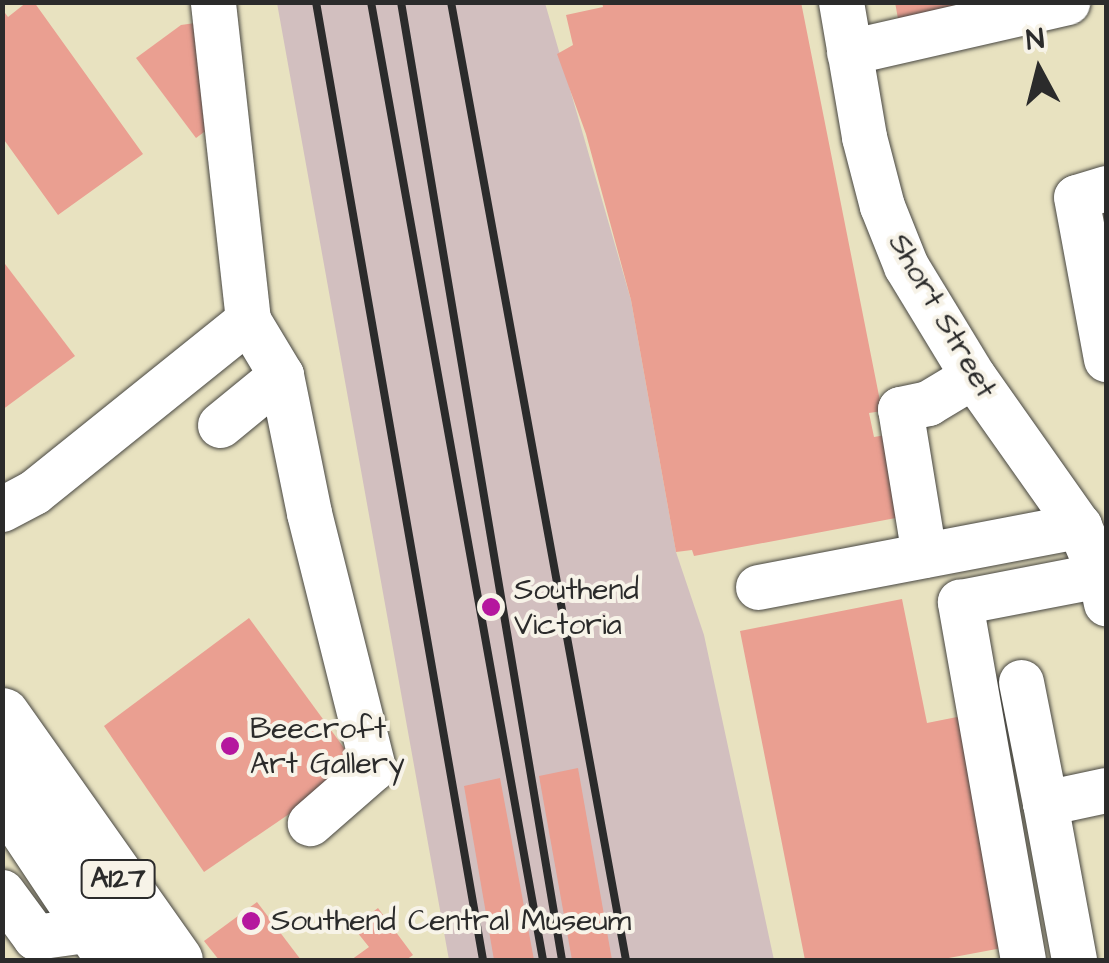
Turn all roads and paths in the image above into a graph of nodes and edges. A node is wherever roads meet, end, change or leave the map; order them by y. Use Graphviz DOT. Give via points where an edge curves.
graph roads {
  1 [pos="213,2"];
  2 [pos="841,2"];
  3 [pos="1067,2"];
  4 [pos="850,52"];
  5 [pos="1091,192"];
  6 [pos="248,320"];
  7 [pos="1106,359"];
  8 [pos="281,375"];
  9 [pos="973,376"];
  10 [pos="220,425"];
  11 [pos="18,500"];
  12 [pos="1078,526"];
  13 [pos="2,533"];
  14 [pos="924,555"];
  15 [pos="758,587"];
  16 [pos="1103,589"];
  17 [pos="1021,682"];
  18 [pos="2,715"];
  19 [pos="1106,790"];
  20 [pos="2,792"];
  21 [pos="1045,803"];
  22 [pos="310,823"];
  23 [pos="2,892"];
  24 [pos="103,945"];
  25 [pos="175,960"];
  26 [pos="1022,960"];
  27 [pos="1074,960"];
  1 -- 6 [label="street"];
  2 -- 4 [label="street, Short Street"];
  3 -- 4 [label="street"];
  4 -- 9 [label="street, Short Street" via="882,206 906,266"];
  5 -- 7 [label="street"];
  6 -- 8 [label="street"];
  6 -- 11 [label="street"];
  8 -- 10 [label="street"];
  8 -- 22 [label="street" via="308,513 373,768"];
  9 -- 12 [label="street, Short Street"];
  9 -- 14 [label="street" via="928,403 900,409"];
  11 -- 13 [label="street"];
  12 -- 14 [label="street"];
  12 -- 16 [label="street, Short Street"];
  14 -- 15 [label="street"];
  16 -- 26 [label="street" via="960,602"];
  17 -- 21 [label="street"];
  18 -- 25 [label="highway, A127"];
  19 -- 21 [label="street"];
  20 -- 24 [label="highway, A127"];
  21 -- 27 [label="street"];
  23 -- 24 [label="street" via="35,937"];
}
